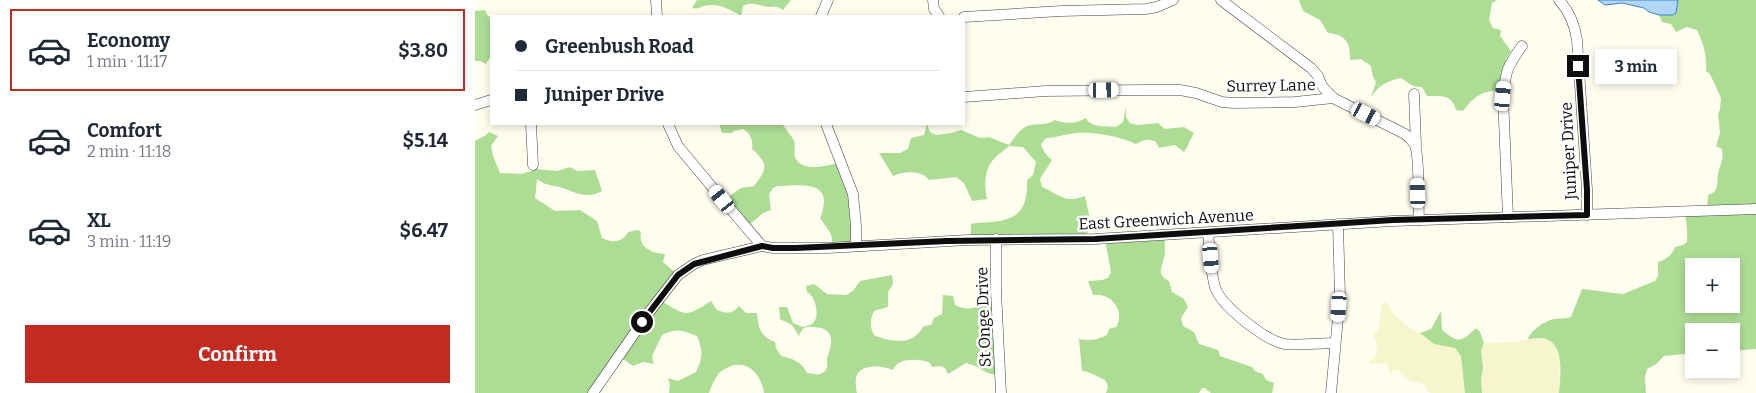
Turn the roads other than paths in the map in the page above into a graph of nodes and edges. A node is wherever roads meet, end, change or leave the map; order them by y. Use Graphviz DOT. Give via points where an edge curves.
graph roads {
  1 [pos="656,0"];
  2 [pos="828,0"];
  3 [pos="933,0"];
  4 [pos="1173,0"];
  5 [pos="1221,0"];
  6 [pos="1559,0"];
  7 [pos="657,15"];
  8 [pos="821,15"];
  9 [pos="938,15"];
  10 [pos="965,17"];
  11 [pos="1522,46"];
  12 [pos="1414,94"];
  13 [pos="965,97"];
  14 [pos="1333,98"];
  15 [pos="490,100"];
  16 [pos="475,105"];
  17 [pos="531,125"];
  18 [pos="668,125"];
  19 [pos="827,125"];
  20 [pos="1416,148"];
  21 [pos="533,165"];
  22 [pos="1756,209"];
  23 [pos="1587,215"];
  24 [pos="1507,217"];
  25 [pos="1419,220"];
  26 [pos="1338,224"];
  27 [pos="1208,233"];
  28 [pos="996,239"];
  29 [pos="762,246"];
  30 [pos="857,246"];
  31 [pos="1335,343"];
  32 [pos="593,393"];
  33 [pos="1001,393"];
  34 [pos="1331,393"];
  1 -- 7 [label="street"];
  2 -- 8 [label="street"];
  3 -- 9 [label="street"];
  4 -- 10 [label="street" via="1157,8 1146,9"];
  5 -- 14 [label="street" via="1311,68"];
  6 -- 23 [label="street, Juniper Drive" via="1572,21 1577,40"];
  11 -- 24 [label="street" via="1509,64 1504,87"];
  12 -- 20 [label="street"];
  13 -- 14 [label="street, Surrey Lane" via="1045,91 1180,90 1234,103"];
  14 -- 20 [label="street, Surrey Lane" via="1405,134"];
  15 -- 16 [label="street"];
  17 -- 21 [label="street"];
  18 -- 29 [label="street" via="678,146"];
  19 -- 30 [label="street" via="853,194"];
  20 -- 25 [label="street"];
  22 -- 23 [label="street, East Greenwich Avenue"];
  23 -- 24 [label="street, East Greenwich Avenue"];
  24 -- 25 [label="street, East Greenwich Avenue"];
  25 -- 26 [label="street, East Greenwich Avenue"];
  26 -- 27 [label="street, East Greenwich Avenue"];
  26 -- 31 [label="street" via="1340,296"];
  27 -- 28 [label="street, East Greenwich Avenue" via="1095,239"];
  27 -- 31 [label="street" via="1215,288 1229,307 1275,342"];
  28 -- 30 [label="street, East Greenwich Avenue"];
  28 -- 33 [label="street, St Onge Drive"];
  29 -- 30 [label="street, East Greenwich Avenue"];
  29 -- 32 [label="street, East Greenwich Avenue" via="703,260 678,275"];
  31 -- 34 [label="street"];
}
